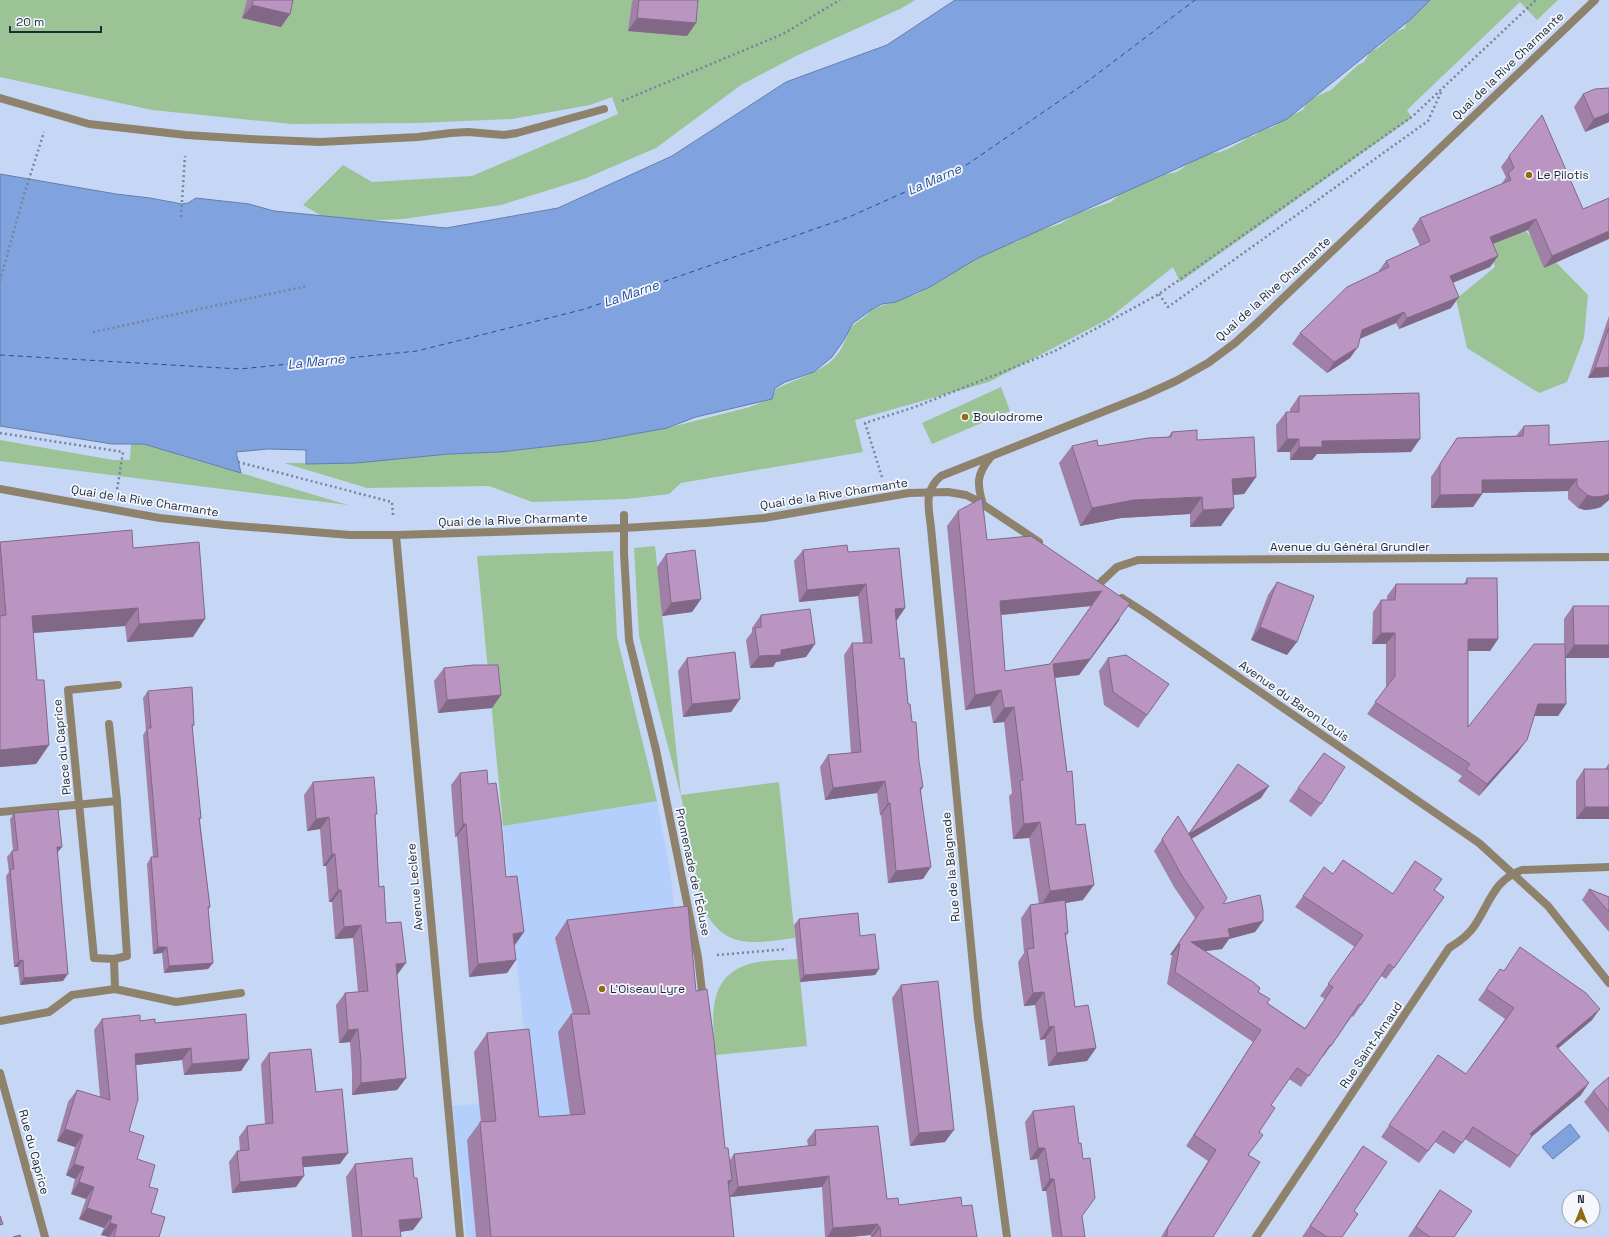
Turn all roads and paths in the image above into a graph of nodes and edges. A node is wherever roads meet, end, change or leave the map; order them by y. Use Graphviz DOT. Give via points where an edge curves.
graph roads {
  1 [pos="840,0"];
  2 [pos="1536,0"];
  3 [pos="1595,0"];
  4 [pos="1443,88"];
  5 [pos="0,98"];
  6 [pos="604,109"];
  7 [pos="46,127"];
  8 [pos="184,170"];
  9 [pos="181,217"];
  10 [pos="0,280"];
  11 [pos="307,286"];
  12 [pos="1159,294"];
  13 [pos="93,332"];
  14 [pos="0,433"];
  15 [pos="992,456"];
  16 [pos="238,462"];
  17 [pos="883,482"];
  18 [pos="0,489"];
  19 [pos="929,493"];
  20 [pos="116,495"];
  21 [pos="983,504"];
  22 [pos="624,515"];
  23 [pos="624,528"];
  24 [pos="396,535"];
  25 [pos="1046,547"];
  26 [pos="1609,557"];
  27 [pos="1103,586"];
  28 [pos="118,685"];
  29 [pos="109,724"];
  30 [pos="117,801"];
  31 [pos="80,805"];
  32 [pos="0,812"];
  33 [pos="1609,867"];
  34 [pos="1512,873"];
  35 [pos="787,949"];
  36 [pos="698,957"];
  37 [pos="114,959"];
  38 [pos="1609,983"];
  39 [pos="115,989"];
  40 [pos="241,993"];
  41 [pos="704,1011"];
  42 [pos="0,1021"];
  43 [pos="0,1073"];
  44 [pos="45,1237"];
  45 [pos="460,1237"];
  46 [pos="1006,1237"];
  47 [pos="1256,1237"];
  1 -- 6 [label="path" via="783,34"];
  2 -- 4 [label="path"];
  3 -- 15 [label="street, Quai de la Rive Charmante" via="1235,343 1176,381"];
  4 -- 12 [label="path" via="1413,116"];
  4 -- 12 [label="path" via="1428,120 1422,125 1168,308"];
  5 -- 6 [label="street" via="89,124 186,135 320,142 468,132 504,135"];
  7 -- 10 [label="path"];
  8 -- 9 [label="path"];
  11 -- 13 [label="path"];
  12 -- 17 [label="path" via="1055,351 915,408 865,423"];
  14 -- 20 [label="path" via="123,452"];
  15 -- 19 [label="street, Quai de la Rive Charmante" via="941,476 930,487"];
  15 -- 21 [label="street" via="979,475 978,489"];
  16 -- 24 [label="path" via="392,502"];
  18 -- 24 [label="street, Quai de la Rive Charmante" via="160,518 350,535"];
  19 -- 21 [label="street" via="948,492 966,495"];
  19 -- 23 [label="street, Quai de la Rive Charmante" via="909,493 764,518"];
  19 -- 46 [label="street, Rue de la Baignade" via="971,956"];
  21 -- 25 [label="street"];
  22 -- 23 [label="street, Promenade de l'Écluse"];
  23 -- 24 [label="street, Quai de la Rive Charmante"];
  23 -- 36 [label="street, Promenade de l'Écluse" via="629,640 656,750"];
  24 -- 45 [label="street, Avenue Leclère"];
  26 -- 27 [label="street, Avenue du Général Grundler" via="1138,560 1117,567"];
  27 -- 34 [label="street, Avenue du Baron Louis" via="1480,843"];
  28 -- 31 [label="street, Place du Caprice" via="68,690"];
  29 -- 30 [label="street"];
  30 -- 31 [label="street"];
  30 -- 37 [label="street" via="127,956"];
  31 -- 32 [label="street, Place du Caprice"];
  31 -- 37 [label="street, Place du Caprice" via="94,958"];
  33 -- 34 [label="street" via="1536,868"];
  34 -- 38 [label="street, Avenue du Baron Louis" via="1548,906"];
  34 -- 47 [label="street, Rue Saint-Arnaud" via="1496,888 1474,926 1450,948"];
  35 -- 36 [label="path"];
  36 -- 41 [label="street, Promenade de l'Écluse"];
  37 -- 39 [label="street"];
  39 -- 40 [label="street" via="176,1002"];
  39 -- 42 [label="street" via="72,995 49,1012"];
  43 -- 44 [label="street, Rue du Caprice"];
}
